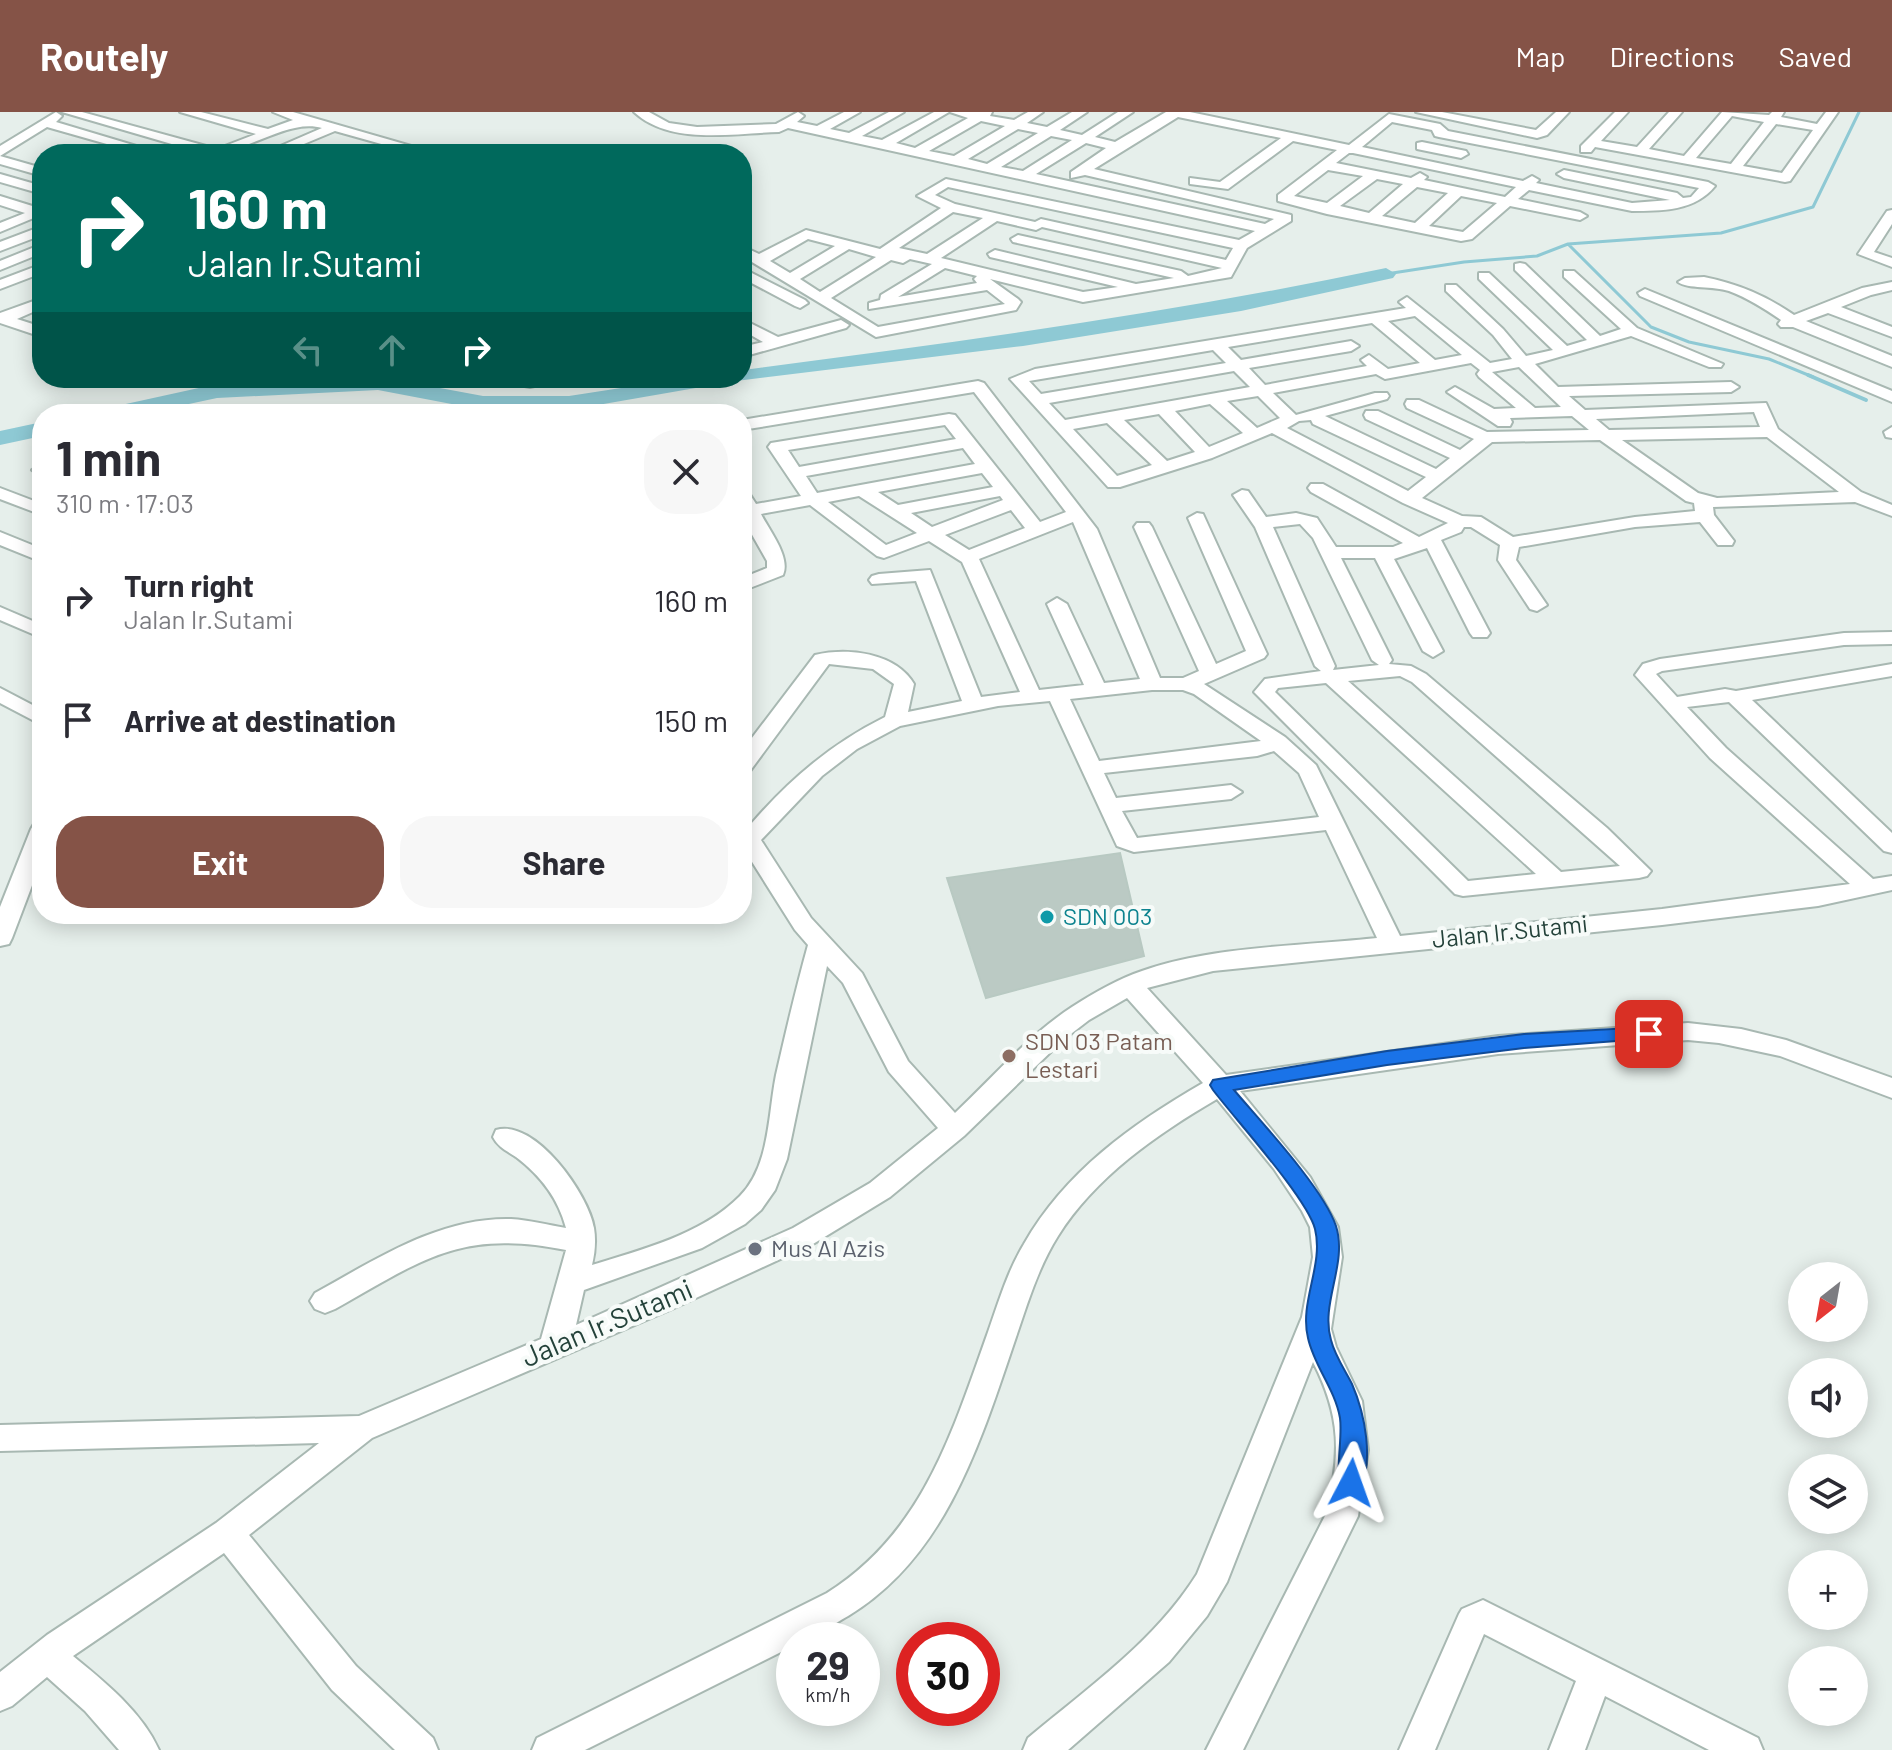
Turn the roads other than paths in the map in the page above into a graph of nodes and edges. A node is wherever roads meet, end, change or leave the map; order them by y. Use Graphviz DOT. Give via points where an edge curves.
graph roads {
  1 [pos="61,112"];
  2 [pos="68,112"];
  3 [pos="186,112"];
  4 [pos="279,112"];
  5 [pos="640,112"];
  6 [pos="805,112"];
  7 [pos="854,112"];
  8 [pos="898,112"];
  9 [pos="943,112"];
  10 [pos="956,112"];
  11 [pos="1037,112"];
  12 [pos="1081,112"];
  13 [pos="1127,112"];
  14 [pos="1174,112"];
  15 [pos="1419,112"];
  16 [pos="1622,112"];
  17 [pos="1676,112"];
  18 [pos="1731,112"];
  19 [pos="1832,112"];
  20 [pos="984,115"];
  21 [pos="1552,116"];
  22 [pos="1775,116"];
  23 [pos="306,119"];
  24 [pos="223,121"];
  25 [pos="782,125"];
  26 [pos="1015,125"];
  27 [pos="42,127"];
  28 [pos="332,128"];
  29 [pos="1821,128"];
  30 [pos="819,130"];
  31 [pos="1049,132"];
  32 [pos="268,133"];
  33 [pos="1439,133"];
  34 [pos="357,135"];
  35 [pos="1292,136"];
  36 [pos="851,137"];
  37 [pos="173,140"];
  38 [pos="1083,140"];
  39 [pos="382,141"];
  40 [pos="99,144"];
  41 [pos="114,144"];
  42 [pos="185,144"];
  43 [pos="241,144"];
  44 [pos="293,144"];
  45 [pos="336,144"];
  46 [pos="375,144"];
  47 [pos="389,144"];
  48 [pos="885,144"];
  49 [pos="1117,146"];
  50 [pos="1422,146"];
  51 [pos="4,149"];
  52 [pos="1349,150"];
  53 [pos="31,151"];
  54 [pos="919,151"];
  55 [pos="1640,152"];
  56 [pos="1556,156"];
  57 [pos="1482,158"];
  58 [pos="0,160"];
  59 [pos="957,160"];
  60 [pos="1403,161"];
  61 [pos="1686,161"];
  62 [pos="1323,165"];
  63 [pos="991,167"];
  64 [pos="1432,167"];
  65 [pos="1527,167"];
  66 [pos="32,169"];
  67 [pos="1083,170"];
  68 [pos="1542,170"];
  69 [pos="1733,170"];
  70 [pos="1374,174"];
  71 [pos="1026,175"];
  72 [pos="1172,177"];
  73 [pos="0,178"];
  74 [pos="1414,183"];
  75 [pos="1526,185"];
  76 [pos="32,187"];
  77 [pos="1056,188"];
  78 [pos="1459,190"];
  79 [pos="0,200"];
  80 [pos="1507,200"];
  81 [pos="1695,200"];
  82 [pos="1039,203"];
  83 [pos="951,207"];
  84 [pos="0,208"];
  85 [pos="1063,208"];
  86 [pos="1327,210"];
  87 [pos="32,214"];
  88 [pos="1892,214"];
  89 [pos="32,216"];
  90 [pos="1580,216"];
  91 [pos="994,217"];
  92 [pos="32,219"];
  93 [pos="1370,219"];
  94 [pos="1038,224"];
  95 [pos="1144,225"];
  96 [pos="0,228"];
  97 [pos="1267,229"];
  98 [pos="1417,229"];
  99 [pos="32,234"];
  100 [pos="1018,239"];
  101 [pos="1125,241"];
  102 [pos="848,244"];
  103 [pos="1241,245"];
  104 [pos="0,247"];
  105 [pos="32,252"];
  106 [pos="995,254"];
  107 [pos="889,255"];
  108 [pos="752,256"];
  109 [pos="760,260"];
  110 [pos="1892,263"];
  111 [pos="933,264"];
  112 [pos="0,266"];
  113 [pos="1231,266"];
  114 [pos="1520,267"];
  115 [pos="32,272"];
  116 [pos="969,272"];
  117 [pos="1569,274"];
  118 [pos="1484,276"];
  119 [pos="752,277"];
  120 [pos="1195,278"];
  121 [pos="790,279"];
  122 [pos="1685,282"];
  123 [pos="0,285"];
  124 [pos="993,285"];
  125 [pos="32,286"];
  126 [pos="1892,286"];
  127 [pos="903,287"];
  128 [pos="1139,288"];
  129 [pos="1451,288"];
  130 [pos="1867,291"];
  131 [pos="1645,293"];
  132 [pos="935,296"];
  133 [pos="822,297"];
  134 [pos="0,299"];
  135 [pos="1405,299"];
  136 [pos="1892,300"];
  137 [pos="874,306"];
  138 [pos="32,307"];
  139 [pos="1827,307"];
  140 [pos="1418,311"];
  141 [pos="1375,318"];
  142 [pos="2,319"];
  143 [pos="1792,321"];
  144 [pos="847,322"];
  145 [pos="1328,326"];
  146 [pos="32,327"];
  147 [pos="752,329"];
  148 [pos="1632,331"];
  149 [pos="1892,332"];
  150 [pos="866,338"];
  151 [pos="1755,339"];
  152 [pos="777,343"];
  153 [pos="1599,343"];
  154 [pos="1216,344"];
  155 [pos="1351,346"];
  156 [pos="752,349"];
  157 [pos="1564,352"];
  158 [pos="1476,357"];
  159 [pos="1522,361"];
  160 [pos="1892,362"];
  161 [pos="1715,364"];
  162 [pos="1237,365"];
  163 [pos="1432,365"];
  164 [pos="1379,369"];
  165 [pos="1353,374"];
  166 [pos="1485,374"];
  167 [pos="1310,381"];
  168 [pos="1892,384"];
  169 [pos="1731,387"];
  170 [pos="1262,390"];
  171 [pos="1875,391"];
  172 [pos="1455,392"];
  173 [pos="1554,392"];
  174 [pos="1892,397"];
  175 [pos="1214,399"];
  176 [pos="1038,400"];
  177 [pos="1413,404"];
  178 [pos="1163,408"];
  179 [pos="1337,408"];
  180 [pos="1530,412"];
  181 [pos="1579,413"];
  182 [pos="1494,414"];
  183 [pos="1372,415"];
  184 [pos="1111,417"];
  185 [pos="1319,420"];
  186 [pos="752,423"];
  187 [pos="1283,424"];
  188 [pos="1062,426"];
  189 [pos="1771,432"];
  190 [pos="1255,435"];
  191 [pos="1523,435"];
  192 [pos="1607,437"];
  193 [pos="1485,438"];
  194 [pos="967,442"];
  195 [pos="1206,454"];
  196 [pos="1461,457"];
  197 [pos="987,467"];
  198 [pos="1164,467"];
  199 [pos="794,473"];
  200 [pos="1437,476"];
  201 [pos="1317,488"];
  202 [pos="862,490"];
  203 [pos="0,493"];
  204 [pos="1242,495"];
  205 [pos="1010,496"];
  206 [pos="1855,496"];
  207 [pos="812,498"];
  208 [pos="1409,499"];
  209 [pos="1892,504"];
  210 [pos="752,505"];
  211 [pos="32,506"];
  212 [pos="1704,509"];
  213 [pos="895,511"];
  214 [pos="1892,511"];
  215 [pos="752,518"];
  216 [pos="1197,518"];
  217 [pos="1081,519"];
  218 [pos="1457,522"];
  219 [pos="1260,523"];
  220 [pos="1143,527"];
  221 [pos="932,535"];
  222 [pos="1036,537"];
  223 [pos="0,538"];
  224 [pos="1725,541"];
  225 [pos="1426,542"];
  226 [pos="1510,543"];
  227 [pos="32,552"];
  228 [pos="1329,552"];
  229 [pos="1383,555"];
  230 [pos="970,559"];
  231 [pos="879,580"];
  232 [pos="752,581"];
  233 [pos="1057,604"];
  234 [pos="1537,605"];
  235 [pos="0,613"];
  236 [pos="32,627"];
  237 [pos="1480,633"];
  238 [pos="1892,638"];
  239 [pos="1433,651"];
  240 [pos="1382,660"];
  241 [pos="1892,670"];
  242 [pos="1327,671"];
  243 [pos="1210,674"];
  244 [pos="1152,684"];
  245 [pos="1186,684"];
  246 [pos="1097,690"];
  247 [pos="0,694"];
  248 [pos="1057,694"];
  249 [pos="1032,696"];
  250 [pos="1736,697"];
  251 [pos="973,704"];
  252 [pos="1670,704"];
  253 [pos="32,713"];
  254 [pos="894,721"];
  255 [pos="1277,742"];
  256 [pos="752,753"];
  257 [pos="1092,768"];
  258 [pos="1231,792"];
  259 [pos="1109,806"];
  260 [pos="1335,822"];
  261 [pos="752,828"];
  262 [pos="752,844"];
  263 [pos="1892,846"];
  264 [pos="32,855"];
  265 [pos="1557,881"];
  266 [pos="1881,886"];
  267 [pos="0,938"];
  268 [pos="1392,944"];
  269 [pos="820,945"];
  270 [pos="1130,985"];
  271 [pos="1220,1085"];
  272 [pos="1892,1089"];
  273 [pos="955,1129"];
  274 [pos="506,1137"];
  275 [pos="581,1242"];
  276 [pos="573,1282"];
  277 [pos="325,1301"];
  278 [pos="1316,1318"];
  279 [pos="553,1347"];
  280 [pos="361,1429"];
  281 [pos="2,1435"];
  282 [pos="227,1533"];
  283 [pos="46,1656"];
  284 [pos="1596,1673"];
  285 [pos="0,1694"];
  286 [pos="1738,1748"];
  287 [pos="141,1750"];
  288 [pos="420,1750"];
  289 [pos="550,1750"];
  290 [pos="1041,1750"];
  291 [pos="1224,1750"];
  292 [pos="1417,1750"];
  293 [pos="1567,1750"];
  1 -- 27 [label="street"];
  2 -- 37 [label="street"];
  3 -- 24 [label="street"];
  4 -- 23 [label="street"];
  5 -- 25 [label="street" via="686,131"];
  6 -- 25 [label="street"];
  7 -- 30 [label="street"];
  8 -- 36 [label="street"];
  9 -- 48 [label="street"];
  10 -- 20 [label="street"];
  11 -- 26 [label="street"];
  12 -- 31 [label="street"];
  13 -- 38 [label="street"];
  14 -- 35 [label="street"];
  14 -- 49 [label="street"];
  15 -- 21 [label="street" via="1537,134"];
  16 -- 55 [label="street" via="1589,146"];
  17 -- 55 [label="street"];
  18 -- 22 [label="street"];
  18 -- 61 [label="street"];
  19 -- 29 [label="street"];
  20 -- 26 [label="street"];
  20 -- 54 [label="street"];
  22 -- 29 [label="street"];
  22 -- 69 [label="street"];
  23 -- 28 [label="street"];
  23 -- 32 [label="street"];
  24 -- 32 [label="street"];
  24 -- 37 [label="street"];
  25 -- 30 [label="street"];
  25 -- 77 [label="street"];
  26 -- 31 [label="street"];
  26 -- 59 [label="street"];
  27 -- 40 [label="street"];
  27 -- 41 [label="street"];
  27 -- 51 [label="street"];
  28 -- 34 [label="street"];
  28 -- 44 [label="street"];
  29 -- 69 [label="street" via="1785,178"];
  30 -- 36 [label="street"];
  31 -- 38 [label="street"];
  31 -- 63 [label="street"];
  32 -- 43 [label="street"];
  33 -- 50 [label="street"];
  33 -- 52 [label="street" via="1442,130 1436,127 1389,118"];
  33 -- 56 [label="street"];
  34 -- 39 [label="street"];
  34 -- 45 [label="street"];
  35 -- 52 [label="street"];
  35 -- 72 [label="street" via="1223,186"];
  36 -- 48 [label="street"];
  37 -- 42 [label="street"];
  38 -- 49 [label="street"];
  38 -- 71 [label="street"];
  39 -- 46 [label="street"];
  39 -- 47 [label="street"];
  48 -- 54 [label="street"];
  49 -- 67 [label="street"];
  50 -- 57 [label="street"];
  50 -- 60 [label="street"];
  51 -- 53 [label="street"];
  52 -- 60 [label="street"];
  52 -- 62 [label="street"];
  54 -- 59 [label="street"];
  55 -- 61 [label="street"];
  56 -- 68 [label="street"];
  56 -- 81 [label="street" via="1707,185"];
  58 -- 66 [label="street"];
  59 -- 63 [label="street"];
  60 -- 64 [label="street"];
  61 -- 69 [label="street"];
  62 -- 70 [label="street"];
  62 -- 86 [label="street" via="1283,198"];
  63 -- 71 [label="street"];
  64 -- 74 [label="street"];
  64 -- 75 [label="street"];
  65 -- 68 [label="street"];
  67 -- 77 [label="street"];
  67 -- 97 [label="street" via="1286,216"];
  68 -- 75 [label="street"];
  68 -- 81 [label="street"];
  70 -- 74 [label="street"];
  70 -- 86 [label="street"];
  71 -- 77 [label="street"];
  73 -- 76 [label="street"];
  74 -- 78 [label="street"];
  74 -- 93 [label="street"];
  75 -- 80 [label="street"];
  75 -- 81 [label="street" via="1640,208"];
  77 -- 82 [label="street"];
  77 -- 97 [label="street"];
  78 -- 80 [label="street"];
  78 -- 98 [label="street"];
  79 -- 87 [label="street"];
  80 -- 90 [label="street"];
  80 -- 98 [label="street" via="1467,236"];
  82 -- 83 [label="street" via="946,183 924,196"];
  82 -- 85 [label="street"];
  83 -- 91 [label="street"];
  83 -- 111 [label="street" via="887,248"];
  84 -- 89 [label="street"];
  85 -- 94 [label="street"];
  85 -- 95 [label="street"];
  86 -- 93 [label="street"];
  88 -- 110 [label="street" via="1865,254"];
  91 -- 94 [label="street"];
  91 -- 111 [label="street"];
  92 -- 96 [label="street"];
  93 -- 98 [label="street"];
  94 -- 100 [label="street"];
  94 -- 101 [label="street"];
  95 -- 101 [label="street"];
  95 -- 103 [label="street"];
  97 -- 103 [label="street"];
  99 -- 104 [label="street"];
  100 -- 106 [label="street"];
  100 -- 120 [label="street"];
  101 -- 113 [label="street"];
  102 -- 107 [label="street"];
  102 -- 109 [label="street" via="806,234"];
  102 -- 121 [label="street"];
  103 -- 113 [label="street"];
  105 -- 112 [label="street"];
  106 -- 116 [label="street"];
  106 -- 128 [label="street"];
  107 -- 111 [label="street"];
  107 -- 133 [label="street"];
  108 -- 109 [label="street"];
  109 -- 121 [label="street"];
  111 -- 116 [label="street"];
  111 -- 127 [label="street"];
  113 -- 120 [label="street" via="1226,274"];
  114 -- 153 [label="street"];
  115 -- 123 [label="street"];
  116 -- 124 [label="street"];
  116 -- 128 [label="street" via="1083,297"];
  117 -- 148 [label="street"];
  118 -- 157 [label="street"];
  119 -- 144 [label="street"];
  120 -- 128 [label="street"];
  121 -- 133 [label="street"];
  122 -- 143 [label="street" via="1734,288"];
  124 -- 132 [label="street"];
  124 -- 144 [label="street" via="1013,302 1011,307 883,333"];
  125 -- 134 [label="street"];
  126 -- 130 [label="street"];
  127 -- 132 [label="street"];
  127 -- 137 [label="street"];
  129 -- 159 [label="street"];
  130 -- 136 [label="street"];
  130 -- 139 [label="street"];
  131 -- 151 [label="street"];
  132 -- 137 [label="street"];
  133 -- 144 [label="street"];
  135 -- 140 [label="street"];
  137 -- 144 [label="street"];
  138 -- 142 [label="street"];
  139 -- 143 [label="street"];
  139 -- 149 [label="street"];
  140 -- 141 [label="street"];
  140 -- 158 [label="street"];
  141 -- 145 [label="street"];
  141 -- 163 [label="street"];
  142 -- 146 [label="street"];
  143 -- 151 [label="street"];
  143 -- 160 [label="street"];
  144 -- 150 [label="street"];
  144 -- 152 [label="street"];
  145 -- 154 [label="street"];
  145 -- 155 [label="street"];
  147 -- 152 [label="street"];
  148 -- 153 [label="street"];
  148 -- 161 [label="street"];
  151 -- 171 [label="street"];
  152 -- 156 [label="street"];
  153 -- 157 [label="street"];
  154 -- 162 [label="street"];
  154 -- 176 [label="street" via="1018,379"];
  155 -- 162 [label="street"];
  155 -- 164 [label="street"];
  157 -- 159 [label="street"];
  158 -- 159 [label="street" via="1492,369"];
  158 -- 163 [label="street"];
  159 -- 173 [label="street"];
  162 -- 170 [label="street"];
  162 -- 176 [label="street"];
  163 -- 164 [label="street" via="1385,374"];
  164 -- 165 [label="street"];
  165 -- 167 [label="street"];
  165 -- 179 [label="street" via="1381,396"];
  166 -- 180 [label="street"];
  167 -- 170 [label="street"];
  167 -- 179 [label="street"];
  168 -- 171 [label="street"];
  169 -- 173 [label="street"];
  170 -- 175 [label="street"];
  170 -- 187 [label="street"];
  171 -- 174 [label="street"];
  172 -- 182 [label="street"];
  173 -- 181 [label="street"];
  175 -- 178 [label="street"];
  175 -- 190 [label="street"];
  176 -- 188 [label="street"];
  177 -- 193 [label="street"];
  178 -- 184 [label="street"];
  178 -- 195 [label="street"];
  179 -- 187 [label="street"];
  180 -- 181 [label="street"];
  180 -- 182 [label="street"];
  181 -- 189 [label="street" via="1760,407"];
  181 -- 192 [label="street"];
  182 -- 191 [label="street"];
  183 -- 196 [label="street"];
  184 -- 188 [label="street"];
  184 -- 198 [label="street"];
  185 -- 200 [label="street"];
  186 -- 217 [label="street" via="978,386"];
  187 -- 190 [label="street"];
  187 -- 208 [label="street"];
  188 -- 198 [label="street" via="1114,483"];
  189 -- 192 [label="street"];
  189 -- 206 [label="street"];
  190 -- 195 [label="street"];
  191 -- 192 [label="street"];
  191 -- 193 [label="street"];
  192 -- 212 [label="street"];
  193 -- 196 [label="street"];
  194 -- 197 [label="street"];
  194 -- 199 [label="street"];
  194 -- 199 [label="street" via="949,419 777,447"];
  195 -- 198 [label="street"];
  196 -- 200 [label="street"];
  197 -- 202 [label="street"];
  197 -- 205 [label="street"];
  199 -- 207 [label="street"];
  200 -- 208 [label="street"];
  201 -- 225 [label="street"];
  202 -- 207 [label="street"];
  202 -- 213 [label="street"];
  203 -- 211 [label="street"];
  204 -- 219 [label="street"];
  205 -- 213 [label="street"];
  205 -- 221 [label="street"];
  205 -- 222 [label="street"];
  206 -- 209 [label="street"];
  206 -- 212 [label="street"];
  206 -- 214 [label="street"];
  207 -- 210 [label="street"];
  207 -- 221 [label="street" via="884,552"];
  208 -- 218 [label="street"];
  212 -- 224 [label="street"];
  212 -- 226 [label="street"];
  213 -- 221 [label="street"];
  215 -- 232 [label="street" via="776,561 776,571"];
  216 -- 243 [label="street" via="1257,649 1252,658"];
  217 -- 222 [label="street"];
  217 -- 244 [label="street"];
  218 -- 225 [label="street"];
  218 -- 226 [label="street" via="1475,521"];
  219 -- 228 [label="street" via="1297,518 1314,523"];
  219 -- 242 [label="street"];
  220 -- 243 [label="street"];
  221 -- 230 [label="street"];
  222 -- 230 [label="street"];
  223 -- 227 [label="street"];
  225 -- 229 [label="street"];
  225 -- 237 [label="street"];
  226 -- 234 [label="street" via="1507,560"];
  228 -- 229 [label="street"];
  228 -- 240 [label="street"];
  229 -- 239 [label="street"];
  230 -- 249 [label="street"];
  231 -- 251 [label="street" via="923,574"];
  233 -- 246 [label="street"];
  235 -- 236 [label="street"];
  238 -- 252 [label="street" via="1844,639 1650,668 1648,681"];
  241 -- 250 [label="street"];
  242 -- 265 [label="street"];
  242 -- 265 [label="street" via="1272,683 1264,692 1463,889"];
  242 -- 265 [label="street" via="1412,674 1639,871"];
  243 -- 245 [label="street"];
  244 -- 245 [label="street"];
  244 -- 246 [label="street"];
  245 -- 255 [label="street"];
  246 -- 248 [label="street"];
  247 -- 253 [label="street"];
  248 -- 249 [label="street"];
  248 -- 257 [label="street"];
  249 -- 251 [label="street"];
  250 -- 252 [label="street"];
  250 -- 263 [label="street"];
  251 -- 254 [label="street"];
  252 -- 266 [label="street" via="1718,753"];
  254 -- 256 [label="street" via="904,689 898,674 869,661 825,658"];
  254 -- 261 [label="street" via="811,771"];
  255 -- 257 [label="street" via="1257,750"];
  255 -- 260 [label="street" via="1308,770"];
  257 -- 259 [label="street"];
  258 -- 259 [label="street"];
  259 -- 260 [label="street" via="1125,841 1143,846"];
  260 -- 268 [label="street"];
  262 -- 269 [label="street"];
  264 -- 267 [label="street"];
  266 -- 268 [label="street, Jalan Ir.Sutami" via="1662,917"];
  268 -- 270 [label="street, Jalan Ir.Sutami" via="1213,963"];
  269 -- 273 [label="street" via="853,979 910,1082"];
  269 -- 276 [label="street" via="774,1157 750,1205 664,1252"];
  270 -- 271 [label="street"];
  270 -- 273 [label="street, Jalan Ir.Sutami" via="1054,1034"];
  271 -- 272 [label="street" via="1524,1041 1681,1032 1782,1048"];
  271 -- 278 [label="street" via="1304,1190 1326,1228 1326,1266"];
  271 -- 289 [label="street" via="1132,1143 1050,1227 1020,1284 941,1486 894,1560 820,1614"];
  273 -- 279 [label="street, Jalan Ir.Sutami" via="880,1190 803,1236"];
  274 -- 275 [label="street" via="529,1150 564,1190"];
  275 -- 276 [label="street"];
  275 -- 277 [label="street" via="510,1230 470,1234 397,1261"];
  276 -- 279 [label="street"];
  278 -- 290 [label="street" via="1197,1607 1176,1632"];
  278 -- 291 [label="street" via="1319,1341 1351,1416 1351,1483 1342,1516"];
  279 -- 280 [label="street, Jalan Ir.Sutami"];
  280 -- 281 [label="street, Jalan Ir.Sutami"];
  280 -- 282 [label="street"];
  282 -- 283 [label="street"];
  282 -- 288 [label="street" via="344,1678"];
  283 -- 285 [label="street"];
  283 -- 287 [label="street" via="92,1691"];
  284 -- 286 [label="street"];
  284 -- 292 [label="street" via="1488,1617 1478,1617"];
  284 -- 293 [label="street"];
}
